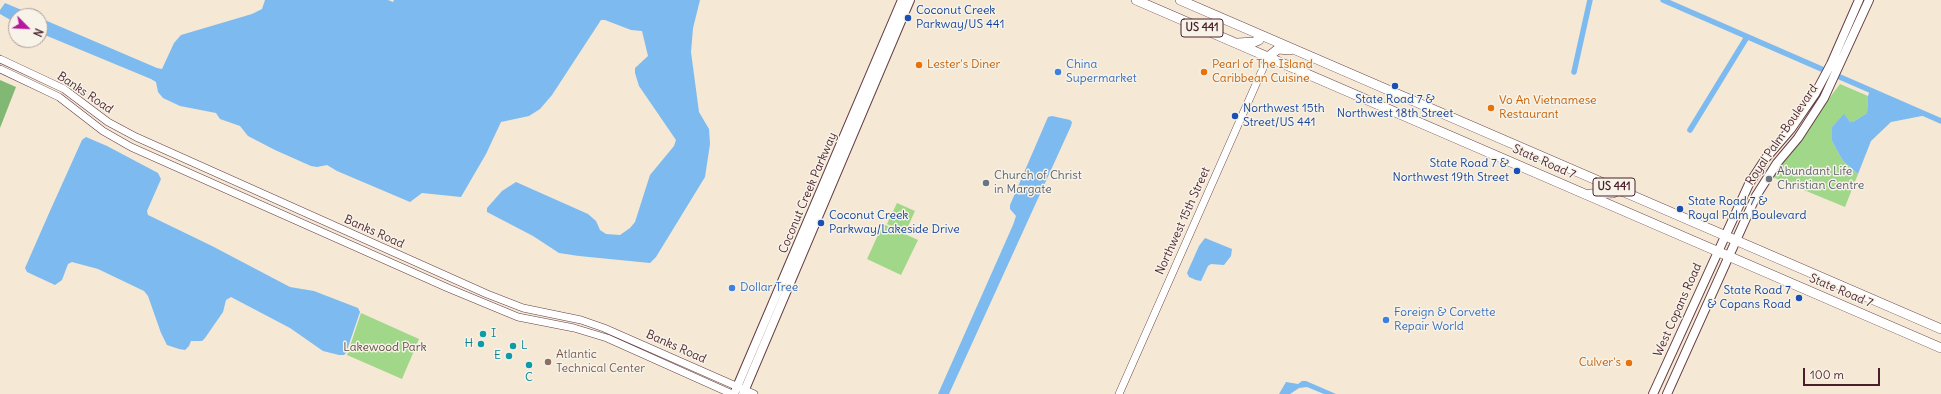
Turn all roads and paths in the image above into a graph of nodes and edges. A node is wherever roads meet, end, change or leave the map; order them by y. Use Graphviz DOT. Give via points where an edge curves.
graph roads {
  1 [pos="902,0"];
  2 [pos="910,0"];
  3 [pos="1136,0"];
  4 [pos="1180,0"];
  5 [pos="1859,0"];
  6 [pos="1869,0"];
  7 [pos="1262,35"];
  8 [pos="1237,43"];
  9 [pos="1295,50"];
  10 [pos="1268,57"];
  11 [pos="877,58"];
  12 [pos="0,59"];
  13 [pos="0,69"];
  14 [pos="882,69"];
  15 [pos="109,134"];
  16 [pos="161,149"];
  17 [pos="1619,189"];
  18 [pos="1587,194"];
  19 [pos="1725,235"];
  20 [pos="1735,240"];
  21 [pos="1718,251"];
  22 [pos="1729,256"];
  23 [pos="1941,329"];
  24 [pos="1941,348"];
  25 [pos="738,392"];
  26 [pos="754,394"];
  27 [pos="1119,394"];
  28 [pos="1653,394"];
  29 [pos="1667,394"];
  1 -- 11 [label="main road, Coconut Creek Parkway"];
  2 -- 14 [label="main road, Coconut Creek Parkway"];
  3 -- 8 [label="main road, State Road 7 / US 441"];
  4 -- 7 [label="main road, State Road 7 / US 441"];
  5 -- 19 [label="main road, Royal Palm Boulevard" via="1824,78 1792,129 1755,175"];
  6 -- 20 [label="main road, Royal Palm Boulevard" via="1832,82 1801,133 1765,181"];
  7 -- 8 [label="main road" via="1254,42"];
  7 -- 9 [label="main road, State Road 7 / US 441"];
  8 -- 10 [label="main road, State Road 7 / US 441"];
  9 -- 10 [label="main road" via="1278,49"];
  9 -- 17 [label="main road, State Road 7 / US 441"];
  10 -- 18 [label="main road, State Road 7 / US 441"];
  10 -- 27 [label="street, Northwest 15th Street"];
  11 -- 14 [label="main road" via="882,64"];
  11 -- 25 [label="main road, Coconut Creek Parkway"];
  12 -- 16 [label="street, Banks Road" via="59,87 108,122"];
  13 -- 15 [label="street, Banks Road" via="59,97"];
  14 -- 25 [label="main road, Coconut Creek Parkway"];
  15 -- 16 [label="street" via="155,153"];
  15 -- 25 [label="street, Banks Road" via="166,163 494,308 518,317 574,328 607,338"];
  16 -- 25 [label="street, Banks Road" via="505,302 604,328"];
  17 -- 18 [label="main road" via="1614,193"];
  17 -- 19 [label="main road, State Road 7 / US 441"];
  18 -- 21 [label="main road, State Road 7 / US 441"];
  19 -- 20 [label="main road, State Road 7 / US 441"];
  19 -- 21 [label="main road, West Copans Road"];
  20 -- 22 [label="main road, West Copans Road"];
  20 -- 23 [label="main road, State Road 7 / US 441"];
  21 -- 22 [label="main road, State Road 7 / US 441"];
  21 -- 28 [label="main road, West Copans Road"];
  22 -- 24 [label="main road, State Road 7 / US 441"];
  22 -- 29 [label="main road, West Copans Road"];
  25 -- 26 [label="street, Banks Road"];
}
